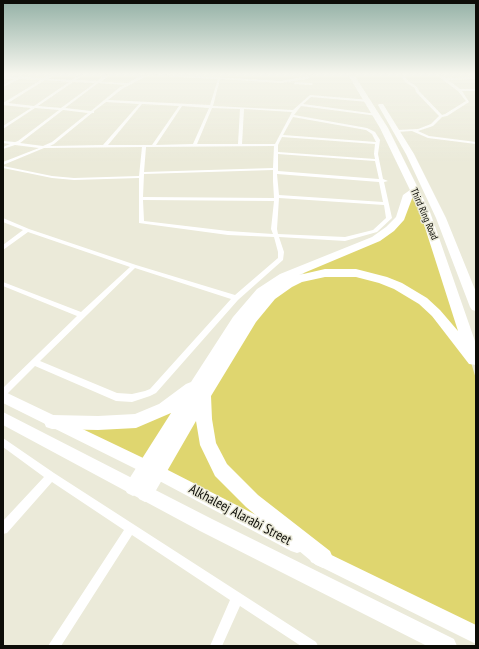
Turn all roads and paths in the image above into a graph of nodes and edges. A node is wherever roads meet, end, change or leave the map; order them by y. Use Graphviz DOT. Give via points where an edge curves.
graph roads {
  1 [pos="39,103"];
  2 [pos="69,103"];
  3 [pos="103,103"];
  4 [pos="140,103"];
  5 [pos="146,103"];
  6 [pos="370,103"];
  7 [pos="378,103"];
  8 [pos="428,103"];
  9 [pos="463,103"];
  10 [pos="4,104"];
  11 [pos="181,105"];
  12 [pos="300,105"];
  13 [pos="35,106"];
  14 [pos="211,106"];
  15 [pos="63,108"];
  16 [pos="242,108"];
  17 [pos="294,111"];
  18 [pos="93,112"];
  19 [pos="436,112"];
  20 [pos="377,115"];
  21 [pos="446,115"];
  22 [pos="293,116"];
  23 [pos="441,116"];
  24 [pos="3,128"];
  25 [pos="384,128"];
  26 [pos="369,129"];
  27 [pos="397,131"];
  28 [pos="414,131"];
  29 [pos="281,136"];
  30 [pos="390,140"];
  31 [pos="3,142"];
  32 [pos="378,142"];
  33 [pos="476,143"];
  34 [pos="16,144"];
  35 [pos="240,144"];
  36 [pos="195,145"];
  37 [pos="276,145"];
  38 [pos="144,146"];
  39 [pos="153,146"];
  40 [pos="44,147"];
  41 [pos="104,147"];
  42 [pos="3,148"];
  43 [pos="276,153"];
  44 [pos="378,160"];
  45 [pos="3,164"];
  46 [pos="3,167"];
  47 [pos="275,170"];
  48 [pos="141,175"];
  49 [pos="384,181"];
  50 [pos="414,191"];
  51 [pos="141,198"];
  52 [pos="276,198"];
  53 [pos="386,204"];
  54 [pos="3,220"];
  55 [pos="28,230"];
  56 [pos="275,236"];
  57 [pos="3,248"];
  58 [pos="134,266"];
  59 [pos="3,284"];
  60 [pos="236,298"];
  61 [pos="476,307"];
  62 [pos="82,315"];
  63 [pos="34,362"];
  64 [pos="475,362"];
  65 [pos="200,390"];
  66 [pos="3,393"];
  67 [pos="3,397"];
  68 [pos="3,418"];
  69 [pos="52,422"];
  70 [pos="3,442"];
  71 [pos="151,469"];
  72 [pos="51,476"];
  73 [pos="139,490"];
  74 [pos="131,528"];
  75 [pos="3,529"];
  76 [pos="323,558"];
  77 [pos="237,598"];
  78 [pos="476,635"];
  79 [pos="54,646"];
  80 [pos="216,646"];
  81 [pos="312,646"];
  82 [pos="446,646"];
  1 -- 13 [label="street"];
  2 -- 15 [label="street"];
  3 -- 18 [label="street"];
  4 -- 41 [label="street"];
  5 -- 11 [label="street"];
  6 -- 20 [label="highway, Third Ring Road"];
  7 -- 27 [label="highway, Third Ring Road"];
  8 -- 19 [label="street"];
  9 -- 21 [label="street"];
  10 -- 13 [label="street"];
  11 -- 14 [label="street"];
  11 -- 39 [label="street"];
  12 -- 17 [label="street"];
  12 -- 20 [label="street"];
  13 -- 15 [label="street"];
  13 -- 24 [label="street"];
  14 -- 16 [label="street"];
  14 -- 36 [label="street"];
  15 -- 18 [label="street"];
  15 -- 34 [label="street"];
  16 -- 17 [label="street"];
  16 -- 35 [label="street"];
  17 -- 22 [label="street"];
  18 -- 40 [label="street" via="56,142"];
  19 -- 21 [label="street"];
  19 -- 23 [label="street"];
  20 -- 25 [label="highway, Third Ring Road"];
  21 -- 23 [label="street"];
  22 -- 26 [label="street"];
  22 -- 29 [label="street"];
  23 -- 28 [label="street" via="432,125"];
  25 -- 26 [label="street"];
  25 -- 30 [label="highway, Third Ring Road"];
  26 -- 32 [label="street"];
  27 -- 28 [label="street"];
  27 -- 61 [label="highway, Third Ring Road" via="441,218"];
  28 -- 33 [label="street" via="428,137"];
  29 -- 32 [label="street"];
  29 -- 37 [label="street"];
  30 -- 32 [label="street"];
  30 -- 50 [label="highway, Third Ring Road"];
  31 -- 34 [label="street"];
  32 -- 44 [label="street"];
  34 -- 40 [label="street"];
  34 -- 42 [label="street"];
  35 -- 36 [label="street"];
  35 -- 37 [label="street"];
  36 -- 39 [label="street"];
  37 -- 43 [label="street"];
  38 -- 39 [label="street"];
  38 -- 41 [label="street"];
  38 -- 48 [label="street"];
  40 -- 41 [label="street"];
  40 -- 45 [label="street"];
  43 -- 44 [label="street"];
  43 -- 47 [label="street"];
  44 -- 49 [label="street"];
  46 -- 48 [label="street" via="69,178"];
  47 -- 48 [label="street"];
  47 -- 49 [label="street"];
  47 -- 52 [label="street"];
  48 -- 51 [label="street"];
  49 -- 53 [label="street"];
  50 -- 64 [label="highway, Third Ring Road" via="432,233"];
  50 -- 65 [label="highway" via="408,196 401,218 376,239 289,274 261,292 246,308"];
  51 -- 52 [label="street"];
  51 -- 56 [label="street" via="140,222"];
  52 -- 53 [label="street"];
  52 -- 56 [label="street"];
  53 -- 56 [label="street" via="388,219 373,232 345,239"];
  54 -- 55 [label="street"];
  55 -- 57 [label="street"];
  55 -- 58 [label="street"];
  56 -- 60 [label="street" via="281,259"];
  58 -- 60 [label="street"];
  58 -- 62 [label="street"];
  59 -- 62 [label="street"];
  60 -- 63 [label="street" via="153,391 147,394 132,398 116,397"];
  62 -- 63 [label="street"];
  63 -- 66 [label="street"];
  64 -- 65 [label="highway" via="436,313 403,288 362,274 325,273 299,279 271,296 251,319"];
  65 -- 69 [label="highway" via="136,421"];
  65 -- 71 [label="highway"];
  65 -- 76 [label="highway" via="208,446 221,470 252,501"];
  67 -- 69 [label="main road, Alkhaleej Alarabi Street"];
  68 -- 73 [label="main road, Alkhaleej Alarabi Street"];
  69 -- 71 [label="main road, Alkhaleej Alarabi Street"];
  70 -- 72 [label="street"];
  71 -- 73 [label="highway"];
  71 -- 76 [label="main road, Alkhaleej Alarabi Street"];
  72 -- 74 [label="street"];
  72 -- 75 [label="street"];
  73 -- 82 [label="main road, Alkhaleej Alarabi Street"];
  74 -- 77 [label="street"];
  74 -- 79 [label="street"];
  76 -- 78 [label="main road, Alkhaleej Alarabi Street"];
  77 -- 80 [label="street"];
  77 -- 81 [label="street"];
}
